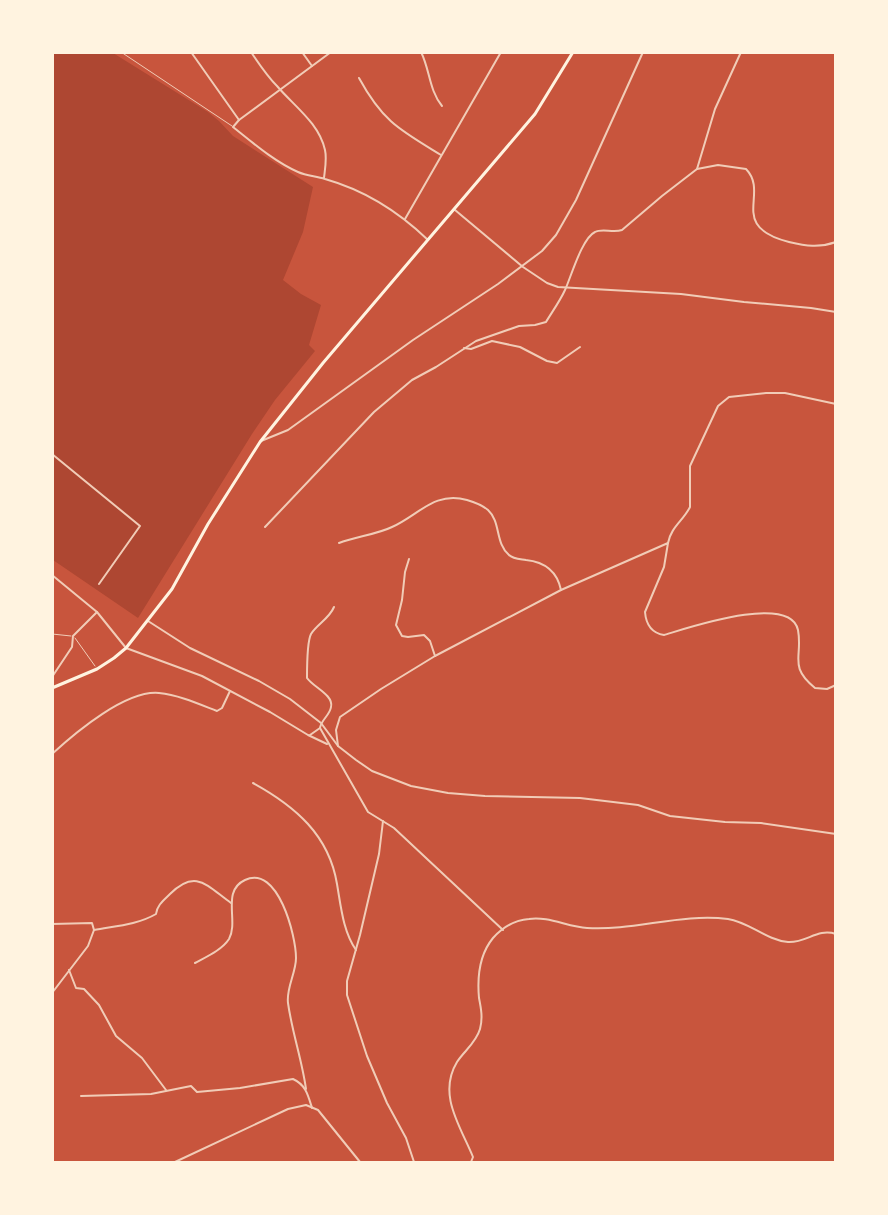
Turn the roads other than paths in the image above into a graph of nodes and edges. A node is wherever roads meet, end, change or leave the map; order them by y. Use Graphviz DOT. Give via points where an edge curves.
graph roads {
  1 [pos="121,52"];
  2 [pos="191,52"];
  3 [pos="251,52"];
  4 [pos="302,52"];
  5 [pos="331,52"];
  6 [pos="421,52"];
  7 [pos="501,52"];
  8 [pos="573,52"];
  9 [pos="643,52"];
  10 [pos="741,52"];
  11 [pos="312,66"];
  12 [pos="359,78"];
  13 [pos="280,90"];
  14 [pos="442,106"];
  15 [pos="239,120"];
  16 [pos="233,127"];
  17 [pos="441,155"];
  18 [pos="698,169"];
  19 [pos="324,178"];
  20 [pos="455,210"];
  21 [pos="405,219"];
  22 [pos="428,241"];
  23 [pos="836,242"];
  24 [pos="523,267"];
  25 [pos="566,289"];
  26 [pos="836,312"];
  27 [pos="580,347"];
  28 [pos="464,348"];
  29 [pos="836,404"];
  30 [pos="260,442"];
  31 [pos="52,454"];
  32 [pos="265,527"];
  33 [pos="339,543"];
  34 [pos="668,543"];
  35 [pos="409,559"];
  36 [pos="52,575"];
  37 [pos="99,584"];
  38 [pos="561,590"];
  39 [pos="334,607"];
  40 [pos="97,612"];
  41 [pos="148,621"];
  42 [pos="52,634"];
  43 [pos="73,636"];
  44 [pos="126,648"];
  45 [pos="435,656"];
  46 [pos="97,669"];
  47 [pos="52,677"];
  48 [pos="836,685"];
  49 [pos="52,688"];
  50 [pos="230,691"];
  51 [pos="321,723"];
  52 [pos="320,728"];
  53 [pos="308,735"];
  54 [pos="327,744"];
  55 [pos="338,746"];
  56 [pos="52,754"];
  57 [pos="253,783"];
  58 [pos="383,821"];
  59 [pos="836,834"];
  60 [pos="231,903"];
  61 [pos="52,924"];
  62 [pos="94,930"];
  63 [pos="502,930"];
  64 [pos="836,934"];
  65 [pos="356,950"];
  66 [pos="195,963"];
  67 [pos="69,969"];
  68 [pos="52,993"];
  69 [pos="306,1089"];
  70 [pos="166,1090"];
  71 [pos="81,1096"];
  72 [pos="312,1108"];
  73 [pos="174,1162"];
  74 [pos="360,1162"];
  75 [pos="414,1162"];
  76 [pos="471,1162"];
  1 -- 16 [label="lane"];
  2 -- 15 [label="street"];
  3 -- 13 [label="street"];
  4 -- 11 [label="street"];
  5 -- 11 [label="street"];
  6 -- 14 [label="street" via="434,95"];
  7 -- 17 [label="street"];
  8 -- 20 [label="main road" via="534,114"];
  9 -- 24 [label="street" via="576,200 556,235"];
  10 -- 18 [label="street" via="715,109"];
  11 -- 13 [label="street"];
  12 -- 17 [label="street" via="387,119"];
  13 -- 15 [label="street"];
  13 -- 19 [label="street" via="299,107 320,136 326,159"];
  15 -- 16 [label="street"];
  16 -- 19 [label="street" via="297,171"];
  17 -- 21 [label="street"];
  18 -- 23 [label="street" via="718,165 746,169 752,178 755,220 773,238 812,247"];
  18 -- 25 [label="street" via="622,230 591,234 575,261"];
  19 -- 21 [label="street" via="372,198"];
  20 -- 22 [label="main road"];
  20 -- 24 [label="street"];
  21 -- 22 [label="street"];
  22 -- 30 [label="main road"];
  24 -- 25 [label="street" via="547,283"];
  24 -- 30 [label="street" via="288,430"];
  25 -- 26 [label="street" via="681,294"];
  25 -- 28 [label="street" via="546,322 502,330"];
  27 -- 28 [label="street" via="557,363 492,340"];
  28 -- 32 [label="street" via="412,380 374,412"];
  29 -- 34 [label="street" via="785,393 737,395 723,400 690,466 690,507 674,527"];
  30 -- 41 [label="main road" via="172,589"];
  31 -- 37 [label="street" via="140,526"];
  33 -- 38 [label="street" via="393,527 435,501 458,498 486,509 495,522 504,550 513,558 543,564 555,573"];
  34 -- 38 [label="street"];
  34 -- 48 [label="street" via="664,567 645,612 645,620 656,634 736,616 781,614 792,618 798,630 801,675 815,688"];
  35 -- 45 [label="street" via="396,625 402,636 428,638"];
  36 -- 40 [label="street"];
  38 -- 45 [label="street"];
  39 -- 51 [label="street" via="310,639 307,678 331,704"];
  40 -- 43 [label="street"];
  40 -- 44 [label="street"];
  41 -- 44 [label="main road"];
  41 -- 51 [label="street" via="189,648 282,694"];
  42 -- 43 [label="lane"];
  43 -- 46 [label="lane"];
  43 -- 47 [label="street" via="72,647"];
  44 -- 46 [label="main road"];
  44 -- 50 [label="street" via="183,668"];
  45 -- 55 [label="street" via="340,717 336,730"];
  46 -- 49 [label="main road"];
  50 -- 53 [label="street"];
  50 -- 56 [label="street" via="217,711 158,693 119,703"];
  51 -- 52 [label="street"];
  51 -- 55 [label="street"];
  52 -- 53 [label="street"];
  52 -- 54 [label="street"];
  53 -- 54 [label="street"];
  54 -- 58 [label="street" via="363,806"];
  55 -- 59 [label="street" via="372,771 411,786 439,791 580,798 638,805 670,816"];
  57 -- 65 [label="street" via="301,814 314,829 330,855 345,927"];
  58 -- 63 [label="street"];
  58 -- 65 [label="street"];
  60 -- 62 [label="street" via="205,882 186,881 149,918"];
  60 -- 66 [label="street" via="229,938 220,949"];
  60 -- 69 [label="street" via="237,886 256,877 270,884 283,906 296,958 288,1000"];
  61 -- 62 [label="street" via="93,923"];
  62 -- 67 [label="street" via="88,946"];
  63 -- 64 [label="street" via="530,918 605,928 694,917 732,920 778,940 801,942 815,935"];
  63 -- 76 [label="street" via="483,952 478,990 482,1020 479,1032 451,1075 451,1108 473,1157"];
  65 -- 75 [label="street" via="347,995 367,1056"];
  67 -- 68 [label="street"];
  67 -- 70 [label="street" via="76,988 84,989 99,1005 116,1036 142,1058"];
  69 -- 70 [label="street" via="293,1080 197,1092 191,1086"];
  69 -- 72 [label="street"];
  70 -- 71 [label="street"];
  72 -- 73 [label="street" via="288,1109"];
  72 -- 74 [label="street" via="318,1110"];
}
